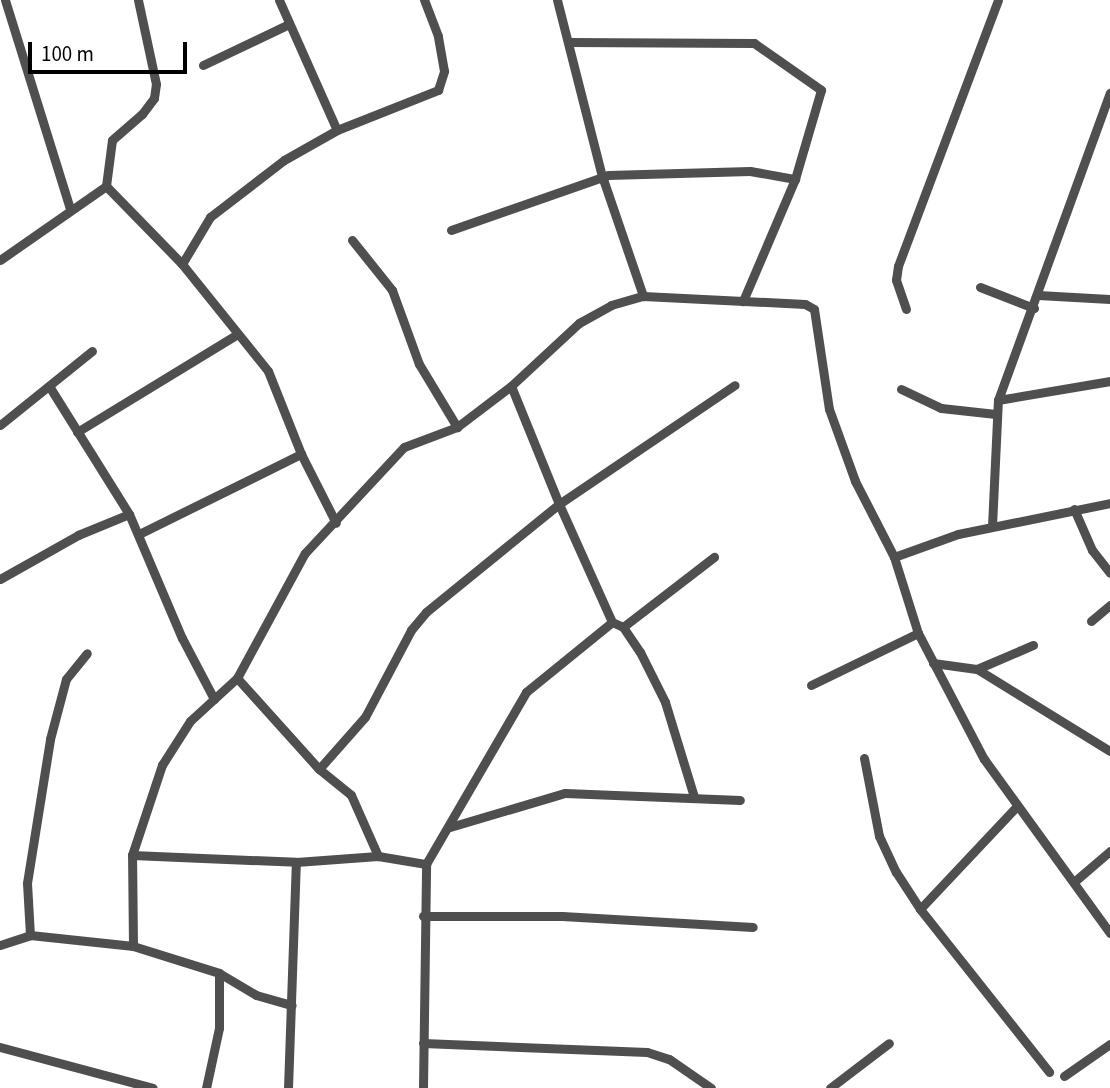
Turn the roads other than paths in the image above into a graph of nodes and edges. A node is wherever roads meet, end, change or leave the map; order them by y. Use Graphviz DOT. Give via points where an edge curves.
graph roads {
  1 [pos="5,0"];
  2 [pos="138,0"];
  3 [pos="279,0"];
  4 [pos="424,0"];
  5 [pos="557,0"];
  6 [pos="998,0"];
  7 [pos="289,24"];
  8 [pos="568,42"];
  9 [pos="203,65"];
  10 [pos="1110,93"];
  11 [pos="337,130"];
  12 [pos="602,176"];
  13 [pos="795,179"];
  14 [pos="106,186"];
  15 [pos="70,209"];
  16 [pos="451,230"];
  17 [pos="352,240"];
  18 [pos="0,260"];
  19 [pos="182,264"];
  20 [pos="980,287"];
  21 [pos="1038,295"];
  22 [pos="643,296"];
  23 [pos="1110,299"];
  24 [pos="743,301"];
  25 [pos="1034,308"];
  26 [pos="906,309"];
  27 [pos="236,335"];
  28 [pos="92,351"];
  29 [pos="1110,381"];
  30 [pos="735,385"];
  31 [pos="49,386"];
  32 [pos="511,386"];
  33 [pos="901,389"];
  34 [pos="998,400"];
  35 [pos="996,414"];
  36 [pos="0,425"];
  37 [pos="457,427"];
  38 [pos="77,432"];
  39 [pos="301,454"];
  40 [pos="1110,503"];
  41 [pos="559,504"];
  42 [pos="1074,509"];
  43 [pos="129,514"];
  44 [pos="336,523"];
  45 [pos="992,526"];
  46 [pos="139,534"];
  47 [pos="714,557"];
  48 [pos="894,557"];
  49 [pos="1110,572"];
  50 [pos="0,579"];
  51 [pos="1110,605"];
  52 [pos="1091,621"];
  53 [pos="612,622"];
  54 [pos="622,627"];
  55 [pos="918,633"];
  56 [pos="1033,645"];
  57 [pos="87,653"];
  58 [pos="933,663"];
  59 [pos="977,669"];
  60 [pos="237,678"];
  61 [pos="811,685"];
  62 [pos="214,699"];
  63 [pos="1110,751"];
  64 [pos="863,758"];
  65 [pos="319,769"];
  66 [pos="694,797"];
  67 [pos="740,800"];
  68 [pos="1017,806"];
  69 [pos="450,827"];
  70 [pos="1110,851"];
  71 [pos="132,855"];
  72 [pos="378,856"];
  73 [pos="296,862"];
  74 [pos="426,864"];
  75 [pos="1075,881"];
  76 [pos="920,909"];
  77 [pos="423,916"];
  78 [pos="753,927"];
  79 [pos="1110,933"];
  80 [pos="30,935"];
  81 [pos="0,945"];
  82 [pos="133,946"];
  83 [pos="219,973"];
  84 [pos="292,1005"];
  85 [pos="423,1043"];
  86 [pos="889,1043"];
  87 [pos="1110,1044"];
  88 [pos="0,1047"];
  89 [pos="1049,1072"];
  90 [pos="1064,1076"];
  91 [pos="153,1088"];
  92 [pos="206,1088"];
  93 [pos="288,1088"];
  94 [pos="423,1088"];
  95 [pos="711,1088"];
  96 [pos="830,1088"];
  1 -- 15 [label="street"];
  2 -- 14 [label="street" via="155,91 142,114 112,140"];
  3 -- 7 [label="street"];
  4 -- 11 [label="street" via="438,36 444,71 438,90"];
  5 -- 8 [label="street"];
  6 -- 26 [label="street" via="898,266 896,280"];
  7 -- 9 [label="street"];
  7 -- 11 [label="street"];
  8 -- 12 [label="street"];
  8 -- 13 [label="street" via="759,45 821,90"];
  10 -- 21 [label="street" via="1069,197"];
  11 -- 19 [label="street" via="284,160 211,217"];
  12 -- 13 [label="street" via="750,171"];
  12 -- 16 [label="street"];
  12 -- 22 [label="street"];
  13 -- 24 [label="street"];
  14 -- 15 [label="street"];
  14 -- 19 [label="street"];
  15 -- 18 [label="street"];
  17 -- 37 [label="street" via="392,290 419,364"];
  19 -- 27 [label="street"];
  20 -- 25 [label="street"];
  21 -- 23 [label="street"];
  21 -- 25 [label="street"];
  22 -- 24 [label="street"];
  22 -- 32 [label="street" via="611,305 579,323"];
  24 -- 48 [label="street" via="805,304 814,309 829,409 855,481"];
  25 -- 34 [label="street"];
  27 -- 38 [label="street"];
  27 -- 39 [label="street" via="268,371"];
  28 -- 31 [label="street"];
  29 -- 34 [label="street"];
  30 -- 41 [label="street"];
  31 -- 36 [label="street"];
  31 -- 38 [label="street"];
  32 -- 37 [label="street"];
  32 -- 41 [label="street"];
  33 -- 35 [label="street" via="941,408"];
  34 -- 35 [label="street"];
  35 -- 45 [label="street"];
  37 -- 44 [label="street" via="417,440 395,454"];
  38 -- 43 [label="street"];
  39 -- 44 [label="street"];
  39 -- 46 [label="street"];
  40 -- 42 [label="street"];
  41 -- 53 [label="street"];
  41 -- 65 [label="street" via="426,611 411,630 365,717"];
  42 -- 45 [label="street"];
  42 -- 49 [label="street" via="1092,550"];
  43 -- 46 [label="street"];
  43 -- 50 [label="street" via="78,535"];
  44 -- 60 [label="street" via="295,566"];
  45 -- 48 [label="street"];
  46 -- 62 [label="street" via="182,638"];
  47 -- 54 [label="street"];
  48 -- 55 [label="street"];
  51 -- 52 [label="street"];
  53 -- 54 [label="street"];
  53 -- 69 [label="street" via="526,692"];
  54 -- 66 [label="street" via="664,702"];
  55 -- 58 [label="street"];
  55 -- 61 [label="street"];
  56 -- 59 [label="street"];
  57 -- 80 [label="street" via="66,679 50,739 27,884"];
  58 -- 59 [label="street"];
  58 -- 68 [label="street" via="984,760"];
  59 -- 63 [label="street"];
  60 -- 62 [label="street"];
  60 -- 65 [label="street"];
  62 -- 71 [label="street" via="190,721 168,753"];
  64 -- 76 [label="street" via="879,836"];
  65 -- 72 [label="street" via="351,795"];
  66 -- 67 [label="street"];
  66 -- 69 [label="street" via="565,793"];
  68 -- 75 [label="street"];
  68 -- 76 [label="street"];
  69 -- 74 [label="street"];
  70 -- 75 [label="street"];
  71 -- 73 [label="street"];
  71 -- 82 [label="street"];
  72 -- 73 [label="street"];
  72 -- 74 [label="street"];
  73 -- 84 [label="street"];
  74 -- 77 [label="street"];
  75 -- 79 [label="street"];
  76 -- 89 [label="street"];
  77 -- 78 [label="street" via="562,916"];
  77 -- 85 [label="street"];
  80 -- 81 [label="street"];
  80 -- 82 [label="street"];
  82 -- 83 [label="street"];
  83 -- 84 [label="street" via="256,995"];
  83 -- 92 [label="street" via="219,1028"];
  84 -- 93 [label="street"];
  85 -- 94 [label="street"];
  85 -- 95 [label="street" via="647,1052 669,1059"];
  86 -- 96 [label="street"];
  87 -- 90 [label="street"];
  88 -- 91 [label="street"];
}
